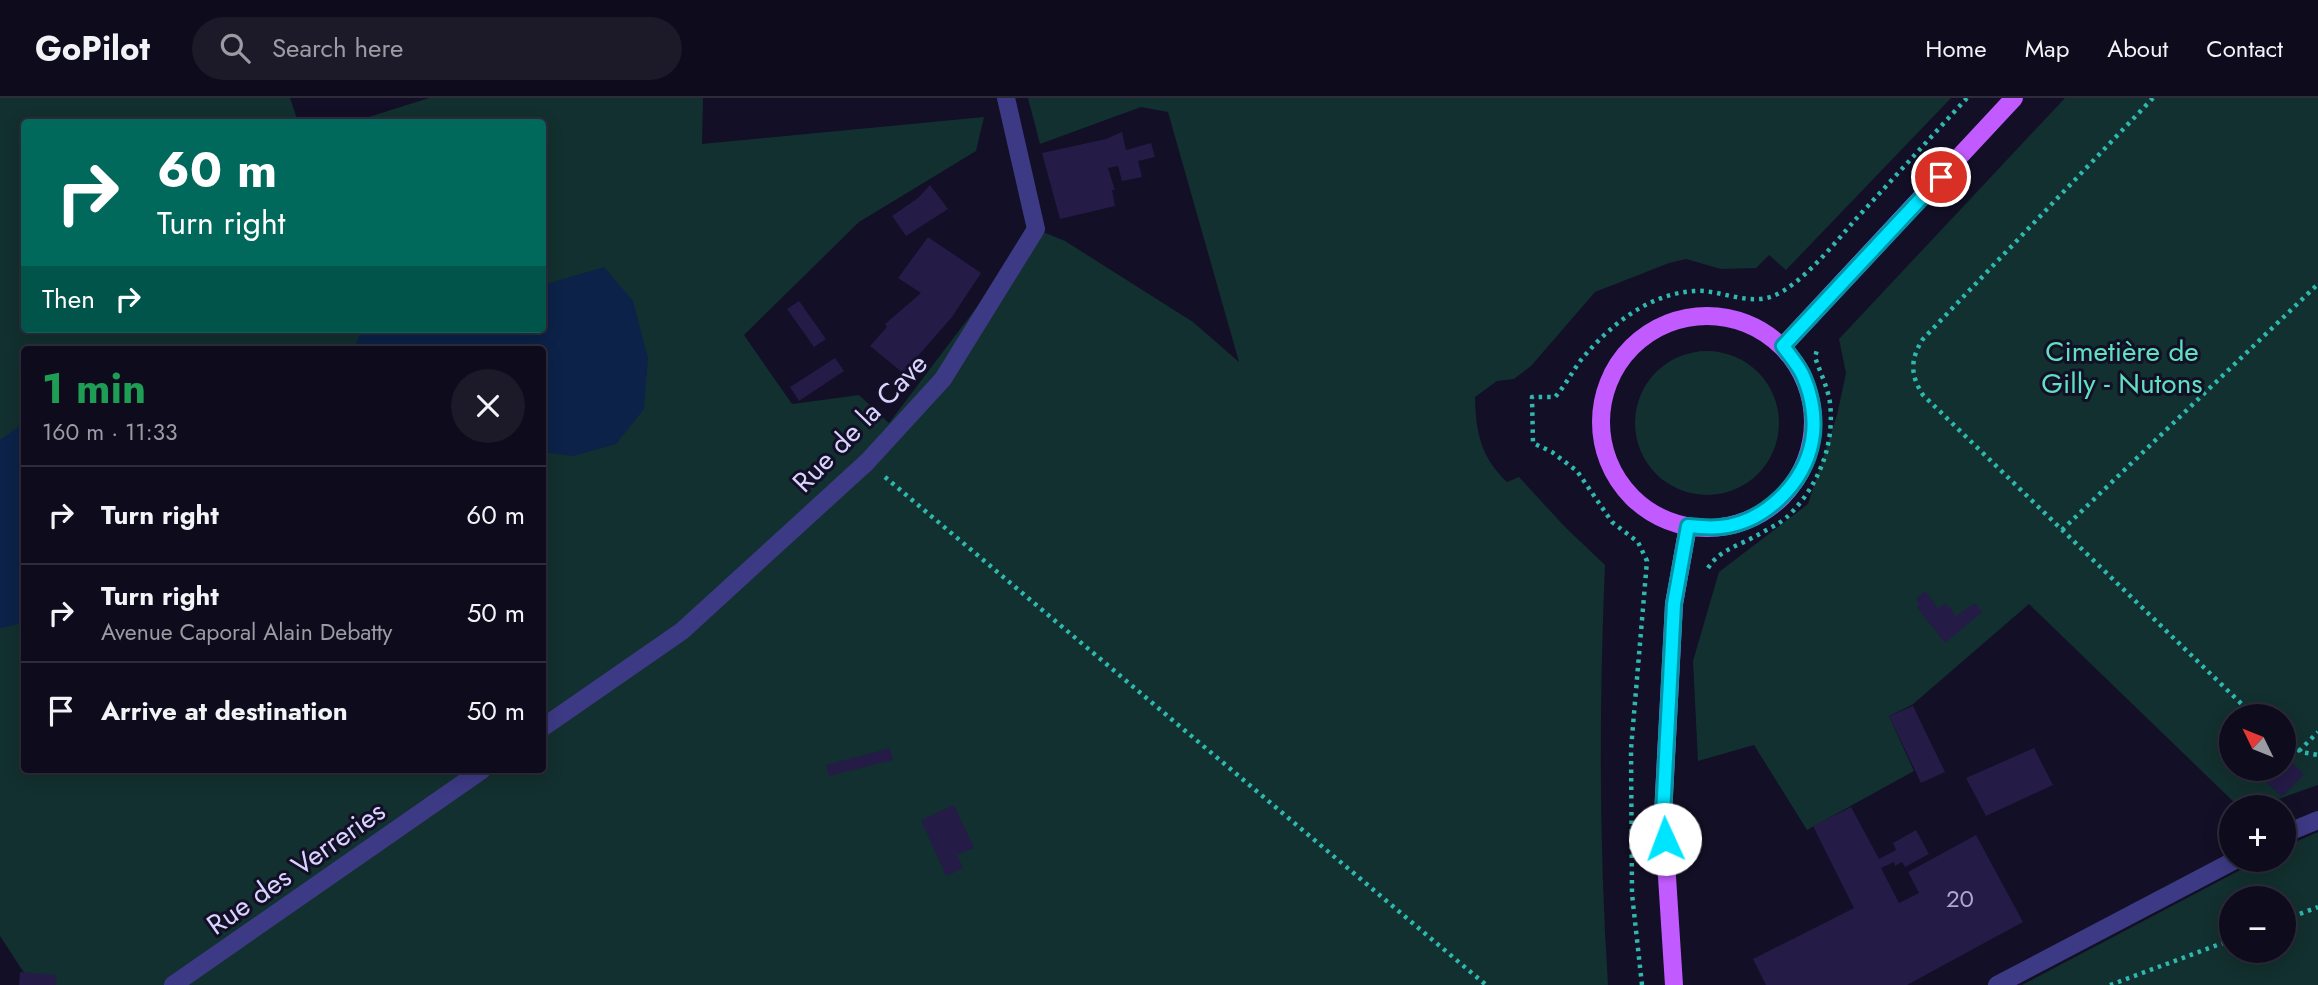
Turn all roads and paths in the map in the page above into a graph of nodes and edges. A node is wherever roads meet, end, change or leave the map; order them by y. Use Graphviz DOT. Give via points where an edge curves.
graph roads {
  1 [pos="1006,98"];
  2 [pos="1966,98"];
  3 [pos="2014,98"];
  4 [pos="2153,98"];
  5 [pos="2318,284"];
  6 [pos="1819,345"];
  7 [pos="1783,346"];
  8 [pos="867,462"];
  9 [pos="1688,526"];
  10 [pos="2062,530"];
  11 [pos="1701,578"];
  12 [pos="2242,704"];
  13 [pos="546,725"];
  14 [pos="2318,732"];
  15 [pos="2296,748"];
  16 [pos="2300,751"];
  17 [pos="2318,755"];
  18 [pos="478,773"];
  19 [pos="2318,820"];
  20 [pos="2296,829"];
  21 [pos="2219,868"];
  22 [pos="2318,907"];
  23 [pos="2296,915"];
  24 [pos="2219,944"];
  25 [pos="173,985"];
  26 [pos="1486,985"];
  27 [pos="1642,985"];
  28 [pos="1674,985"];
  29 [pos="1997,985"];
  30 [pos="2110,985"];
  1 -- 8 [label="street, Rue de la Cave" via="1036,229 943,379"];
  2 -- 27 [label="path" via="1808,272 1773,296 1742,299 1695,291 1652,300 1616,323 1584,356 1555,397 1532,397 1533,443 1577,471 1612,522 1638,542 1647,561 1631,749 1632,894"];
  3 -- 7 [label="main road"];
  4 -- 10 [label="path" via="1923,339 1913,360 1916,384 1923,395"];
  5 -- 10 [label="path"];
  6 -- 11 [label="path" via="1815,357 1830,401 1831,434 1821,468 1787,518 1716,555"];
  7 -- 9 [label="main road" via="1803,375 1813,407 1812,441 1801,472 1781,499 1753,517 1722,527"];
  7 -- 9 [label="main road" via="1756,326 1721,316 1684,317 1651,331 1624,356 1606,388 1601,424 1608,460 1626,491 1654,514"];
  8 -- 13 [label="street, Rue de la Cave" via="682,631"];
  8 -- 26 [label="path"];
  9 -- 28 [label="main road" via="1674,604 1663,815"];
  10 -- 12 [label="path"];
  14 -- 16 [label="path"];
  15 -- 16 [label="path"];
  16 -- 17 [label="path"];
  18 -- 25 [label="street, Rue des Verreries"];
  19 -- 20 [label="street"];
  21 -- 29 [label="street"];
  22 -- 23 [label="path"];
  24 -- 30 [label="path"];
}
